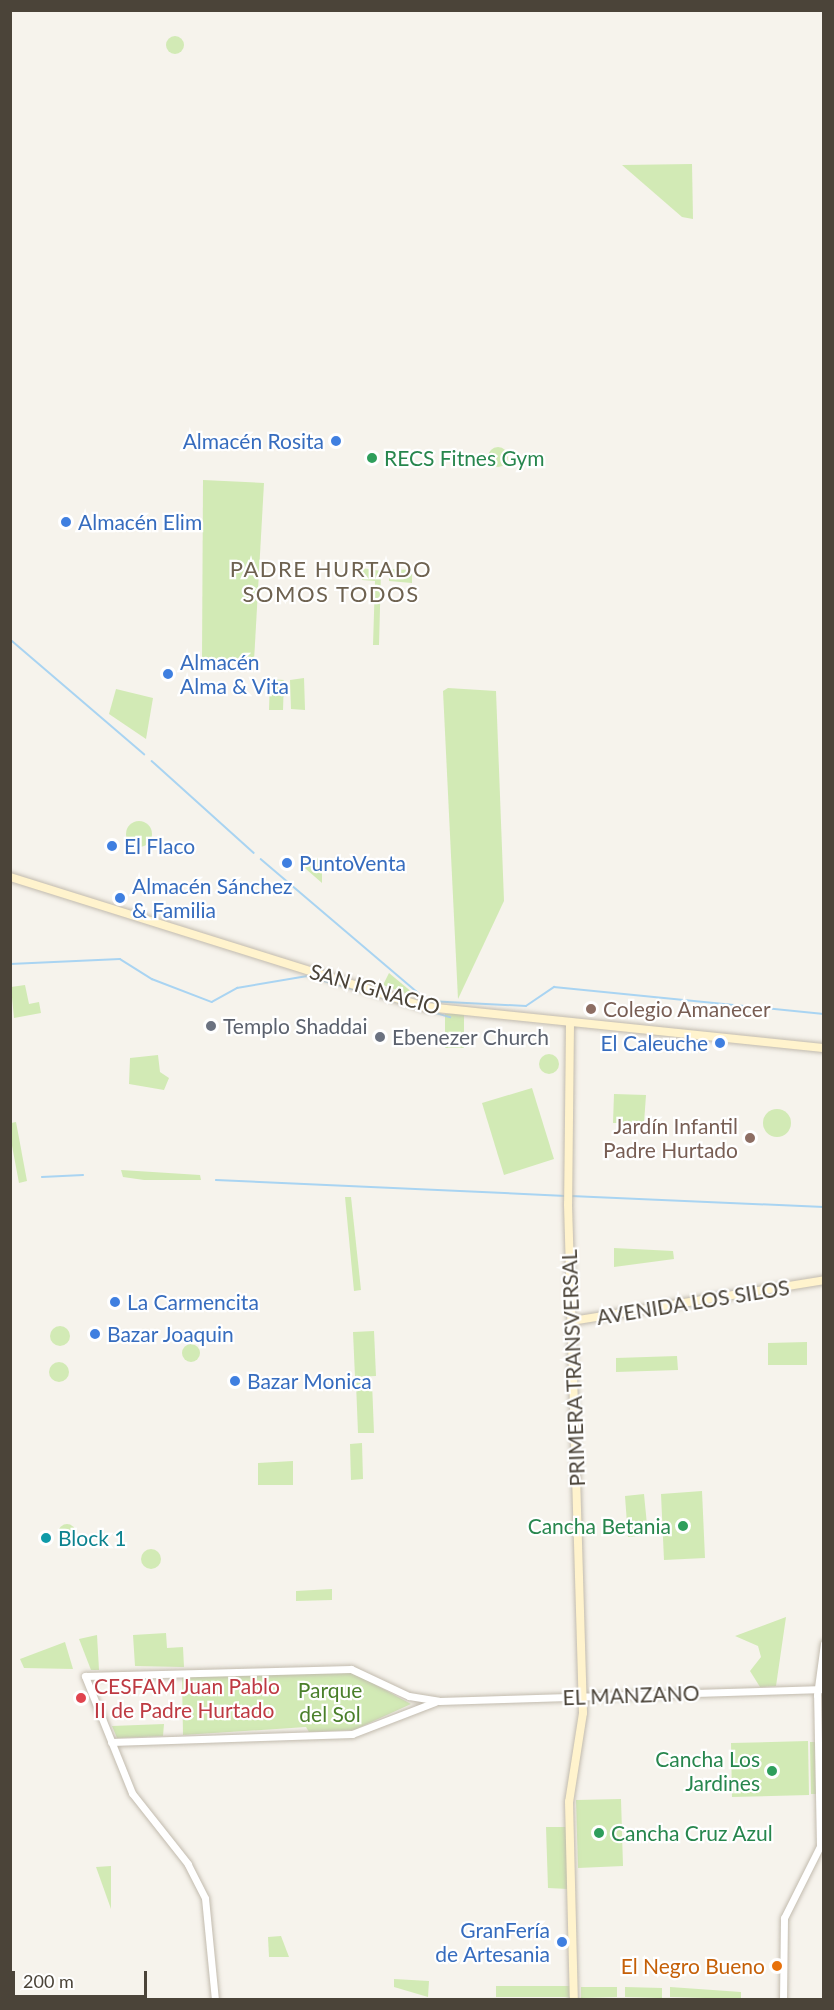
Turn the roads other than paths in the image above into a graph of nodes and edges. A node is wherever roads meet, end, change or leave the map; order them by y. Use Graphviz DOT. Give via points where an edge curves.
graph roads {
  1 [pos="10,877"];
  2 [pos="570,1023"];
  3 [pos="824,1048"];
  4 [pos="824,1280"];
  5 [pos="819,1284"];
  6 [pos="572,1321"];
  7 [pos="824,1643"];
  8 [pos="820,1689"];
  9 [pos="414,1697"];
  10 [pos="583,1697"];
  11 [pos="439,1701"];
  12 [pos="416,1707"];
  13 [pos="111,1742"];
  14 [pos="215,2000"];
  15 [pos="574,2000"];
  16 [pos="783,2000"];
  1 -- 2 [label="main road, SAN IGNACIO" via="420,1006"];
  2 -- 3 [label="main road, SAN IGNACIO"];
  2 -- 6 [label="main road, PRIMERA TRANSVERSAL" via="568,1199"];
  4 -- 5 [label="main road, AVENIDA LOS SILOS"];
  5 -- 6 [label="main road, AVENIDA LOS SILOS"];
  6 -- 10 [label="main road, PRIMERA TRANSVERSAL"];
  7 -- 8 [label="street"];
  8 -- 10 [label="street, EL MANZANO"];
  8 -- 16 [label="street" via="821,1842 784,1917"];
  9 -- 11 [label="street, EL MANZANO"];
  9 -- 12 [label="street"];
  9 -- 13 [label="street, EL MANZANO" via="351,1669 85,1676"];
  10 -- 11 [label="street, EL MANZANO"];
  10 -- 15 [label="main road, PRIMERA TRANSVERSAL" via="569,1802"];
  11 -- 12 [label="street, EL MANZANO"];
  12 -- 13 [label="street, EL MANZANO" via="352,1734"];
  13 -- 14 [label="street" via="139,1807 185,1860 206,1898"];
}
